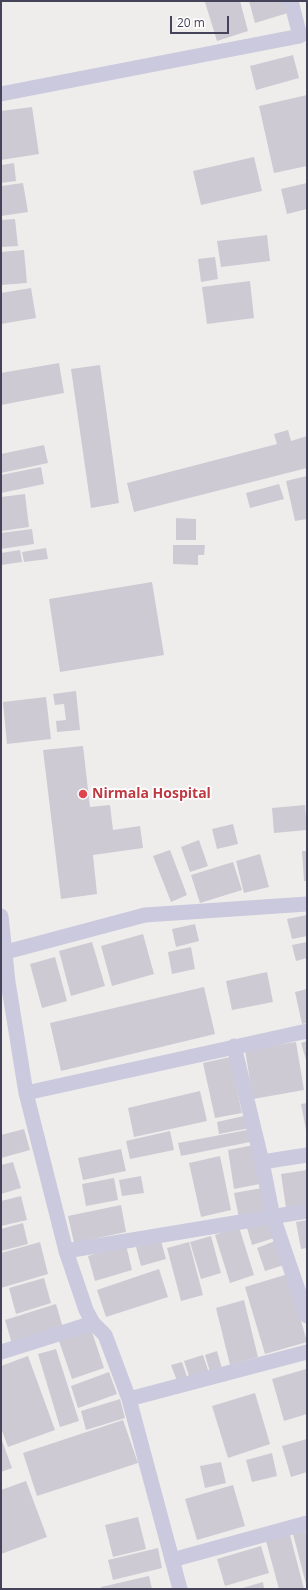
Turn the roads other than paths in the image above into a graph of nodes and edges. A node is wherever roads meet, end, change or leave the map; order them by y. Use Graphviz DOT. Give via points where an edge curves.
graph roads {
  1 [pos="291,1"];
  2 [pos="303,35"];
  3 [pos="1,94"];
  4 [pos="307,904"];
  5 [pos="1,916"];
  6 [pos="6,952"];
  7 [pos="4,969"];
  8 [pos="307,1031"];
  9 [pos="234,1046"];
  10 [pos="26,1093"];
  11 [pos="307,1155"];
  12 [pos="262,1162"];
  13 [pos="307,1211"];
  14 [pos="273,1217"];
  15 [pos="66,1252"];
  16 [pos="307,1316"];
  17 [pos="93,1323"];
  18 [pos="1,1352"];
  19 [pos="307,1352"];
  20 [pos="128,1399"];
  21 [pos="307,1523"];
  22 [pos="172,1560"];
  23 [pos="180,1589"];
  1 -- 2 [label="street"];
  2 -- 3 [label="street"];
  4 -- 6 [label="street" via="144,915"];
  5 -- 6 [label="street"];
  6 -- 7 [label="street"];
  7 -- 10 [label="street"];
  8 -- 9 [label="street"];
  9 -- 10 [label="street"];
  9 -- 12 [label="street"];
  10 -- 15 [label="street"];
  11 -- 12 [label="street"];
  12 -- 14 [label="street"];
  13 -- 14 [label="street"];
  14 -- 15 [label="street"];
  14 -- 16 [label="street"];
  15 -- 17 [label="street"];
  17 -- 18 [label="street"];
  17 -- 20 [label="street" via="105,1335"];
  19 -- 20 [label="street"];
  20 -- 22 [label="street"];
  21 -- 22 [label="street"];
  22 -- 23 [label="street"];
}
